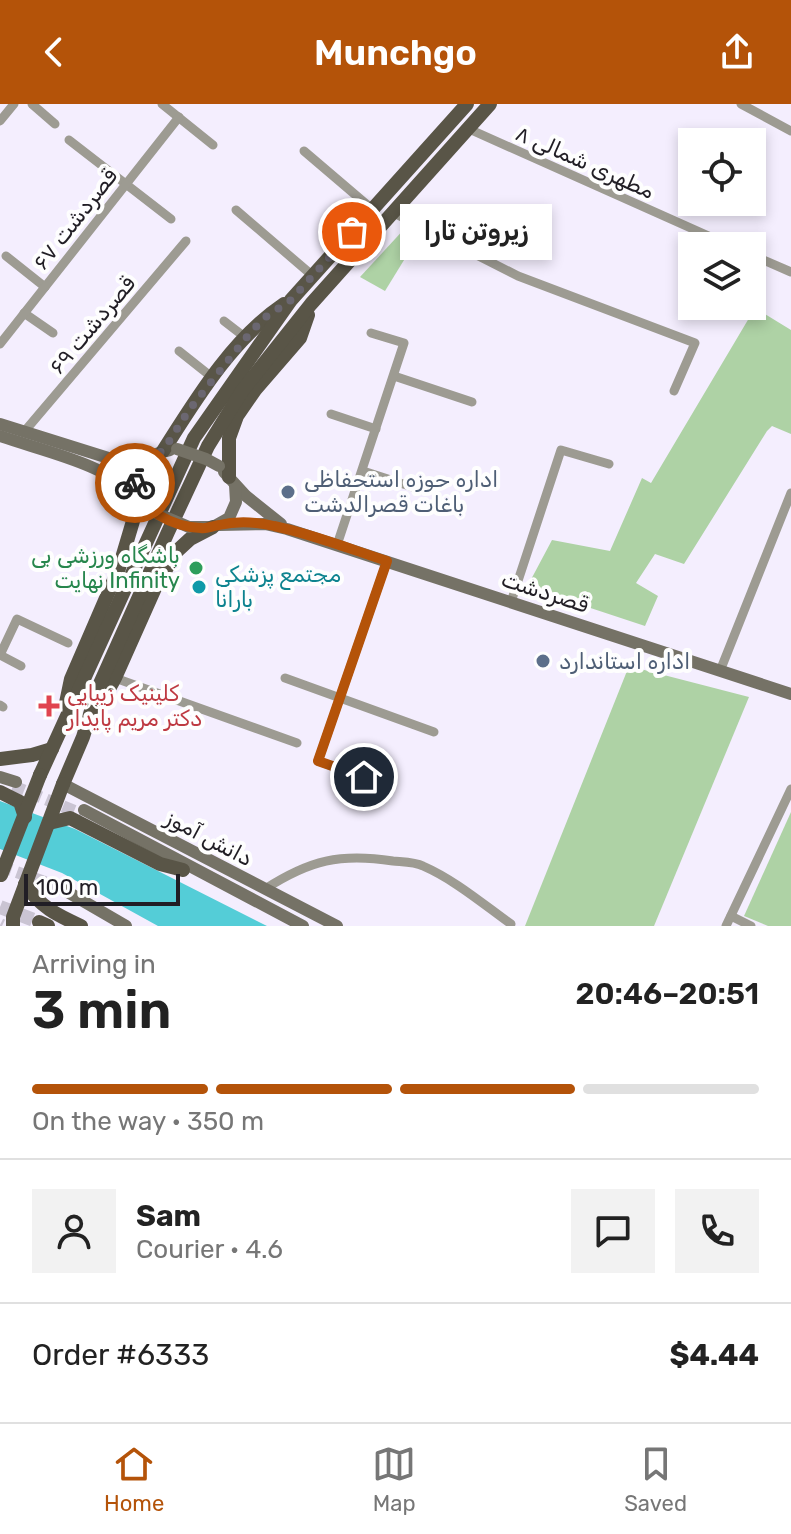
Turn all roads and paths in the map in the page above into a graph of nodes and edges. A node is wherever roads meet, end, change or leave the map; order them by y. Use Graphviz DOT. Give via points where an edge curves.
graph roads {
  1 [pos="14,104"];
  2 [pos="32,104"];
  3 [pos="162,104"];
  4 [pos="467,104"];
  5 [pos="490,104"];
  6 [pos="741,104"];
  7 [pos="179,117"];
  8 [pos="0,121"];
  9 [pos="55,124"];
  10 [pos="469,129"];
  11 [pos="791,131"];
  12 [pos="69,140"];
  13 [pos="213,145"];
  14 [pos="304,151"];
  15 [pos="126,184"];
  16 [pos="372,209"];
  17 [pos="236,210"];
  18 [pos="394,213"];
  19 [pos="171,219"];
  20 [pos="700,232"];
  21 [pos="186,241"];
  22 [pos="6,256"];
  23 [pos="766,261"];
  24 [pos="791,272"];
  25 [pos="313,276"];
  26 [pos="45,287"];
  27 [pos="291,300"];
  28 [pos="311,304"];
  29 [pos="24,313"];
  30 [pos="224,321"];
  31 [pos="53,333"];
  32 [pos="371,333"];
  33 [pos="246,338"];
  34 [pos="0,344"];
  35 [pos="179,351"];
  36 [pos="394,376"];
  37 [pos="213,378"];
  38 [pos="674,391"];
  39 [pos="472,402"];
  40 [pos="331,414"];
  41 [pos="0,424"];
  42 [pos="376,429"];
  43 [pos="24,432"];
  44 [pos="0,436"];
  45 [pos="170,450"];
  46 [pos="146,460"];
  47 [pos="609,464"];
  48 [pos="363,471"];
  49 [pos="228,476"];
  50 [pos="425,491"];
  51 [pos="791,493"];
  52 [pos="141,500"];
  53 [pos="216,526"];
  54 [pos="287,529"];
  55 [pos="337,545"];
  56 [pos="387,561"];
  57 [pos="511,602"];
  58 [pos="68,643"];
  59 [pos="0,655"];
  60 [pos="21,666"];
  61 [pos="720,671"];
  62 [pos="115,678"];
  63 [pos="285,678"];
  64 [pos="791,694"];
  65 [pos="340,698"];
  66 [pos="60,730"];
  67 [pos="434,732"];
  68 [pos="83,737"];
  69 [pos="297,743"];
  70 [pos="52,749"];
  71 [pos="0,759"];
  72 [pos="63,784"];
  73 [pos="5,785"];
  74 [pos="387,786"];
  75 [pos="791,789"];
  76 [pos="83,816"];
  77 [pos="25,817"];
  78 [pos="49,823"];
  79 [pos="183,870"];
  80 [pos="0,876"];
  81 [pos="25,884"];
  82 [pos="59,887"];
  83 [pos="265,889"];
  84 [pos="728,921"];
  85 [pos="511,924"];
  86 [pos="13,926"];
  87 [pos="81,926"];
  88 [pos="126,926"];
  89 [pos="287,926"];
  90 [pos="303,926"];
  91 [pos="337,926"];
  92 [pos="751,926"];
  1 -- 8 [label="street"];
  2 -- 9 [label="street"];
  3 -- 7 [label="street"];
  4 -- 16 [label="main road"];
  5 -- 10 [label="main road"];
  6 -- 11 [label="street"];
  7 -- 13 [label="street"];
  7 -- 15 [label="street, ۶۷ قصردشت"];
  10 -- 18 [label="main road"];
  10 -- 20 [label="street, ۸ مطهری شمالی"];
  12 -- 15 [label="street"];
  14 -- 16 [label="street"];
  15 -- 19 [label="street"];
  15 -- 26 [label="street, ۶۷ قصردشت"];
  16 -- 25 [label="main road"];
  17 -- 25 [label="street"];
  18 -- 28 [label="main road"];
  18 -- 38 [label="street" via="518,276 695,343"];
  21 -- 43 [label="street, ۶۹ قصردشت"];
  22 -- 26 [label="street"];
  23 -- 24 [label="street"];
  25 -- 27 [label="main road"];
  26 -- 29 [label="street, ۶۷ قصردشت"];
  27 -- 33 [label="main road"];
  27 -- 66 [label="main road" via="194,438"];
  28 -- 49 [label="main road" via="300,338 237,416 229,438"];
  28 -- 68 [label="main road" via="242,391 208,446 98,688"];
  29 -- 31 [label="street"];
  29 -- 34 [label="street, ۶۷ قصردشت"];
  30 -- 33 [label="street"];
  32 -- 36 [label="street" via="404,343"];
  33 -- 37 [label="main road"];
  35 -- 37 [label="street"];
  36 -- 39 [label="street"];
  36 -- 42 [label="street"];
  37 -- 45 [label="main road" via="189,410"];
  40 -- 42 [label="street"];
  41 -- 43 [label="main road"];
  42 -- 48 [label="street"];
  43 -- 46 [label="main road" via="118,461"];
  44 -- 52 [label="main road" via="97,470"];
  45 -- 46 [label="main road"];
  45 -- 49 [label="main road, bridge" via="197,454"];
  46 -- 52 [label="main road" via="136,474"];
  47 -- 57 [label="street" via="561,450"];
  48 -- 50 [label="street"];
  48 -- 55 [label="street"];
  49 -- 53 [label="main road" via="236,502"];
  49 -- 54 [label="main road"];
  51 -- 61 [label="street"];
  52 -- 53 [label="main road, bridge" via="189,527"];
  52 -- 66 [label="main road" via="71,679"];
  53 -- 54 [label="main road" via="265,524"];
  53 -- 62 [label="main road" via="177,551"];
  54 -- 55 [label="main road, قصردشت"];
  55 -- 56 [label="main road, قصردشت"];
  56 -- 57 [label="main road, قصردشت"];
  56 -- 65 [label="street"];
  57 -- 61 [label="main road, قصردشت"];
  58 -- 59 [label="street" via="17,619"];
  59 -- 60 [label="street"];
  61 -- 64 [label="main road, قصردشت"];
  62 -- 68 [label="main road"];
  62 -- 69 [label="street"];
  63 -- 65 [label="street"];
  65 -- 67 [label="street"];
  65 -- 74 [label="street" via="318,761"];
  66 -- 70 [label="main road"];
  68 -- 72 [label="main road"];
  70 -- 71 [label="main road"];
  70 -- 77 [label="main road, bridge"];
  72 -- 78 [label="main road, bridge"];
  72 -- 83 [label="main road, دانش آموز"];
  73 -- 77 [label="main road"];
  75 -- 84 [label="street"];
  76 -- 78 [label="main road"];
  76 -- 79 [label="main road" via="160,864"];
  76 -- 90 [label="main road"];
  77 -- 80 [label="main road, bridge"];
  78 -- 81 [label="main road, bridge"];
  79 -- 89 [label="main road"];
  81 -- 86 [label="main road, bridge"];
  81 -- 87 [label="main road" via="48,910"];
  82 -- 88 [label="main road"];
  83 -- 85 [label="street" via="327,858 377,858 422,865"];
  83 -- 91 [label="main road, دانش آموز"];
  84 -- 92 [label="street"];
}
